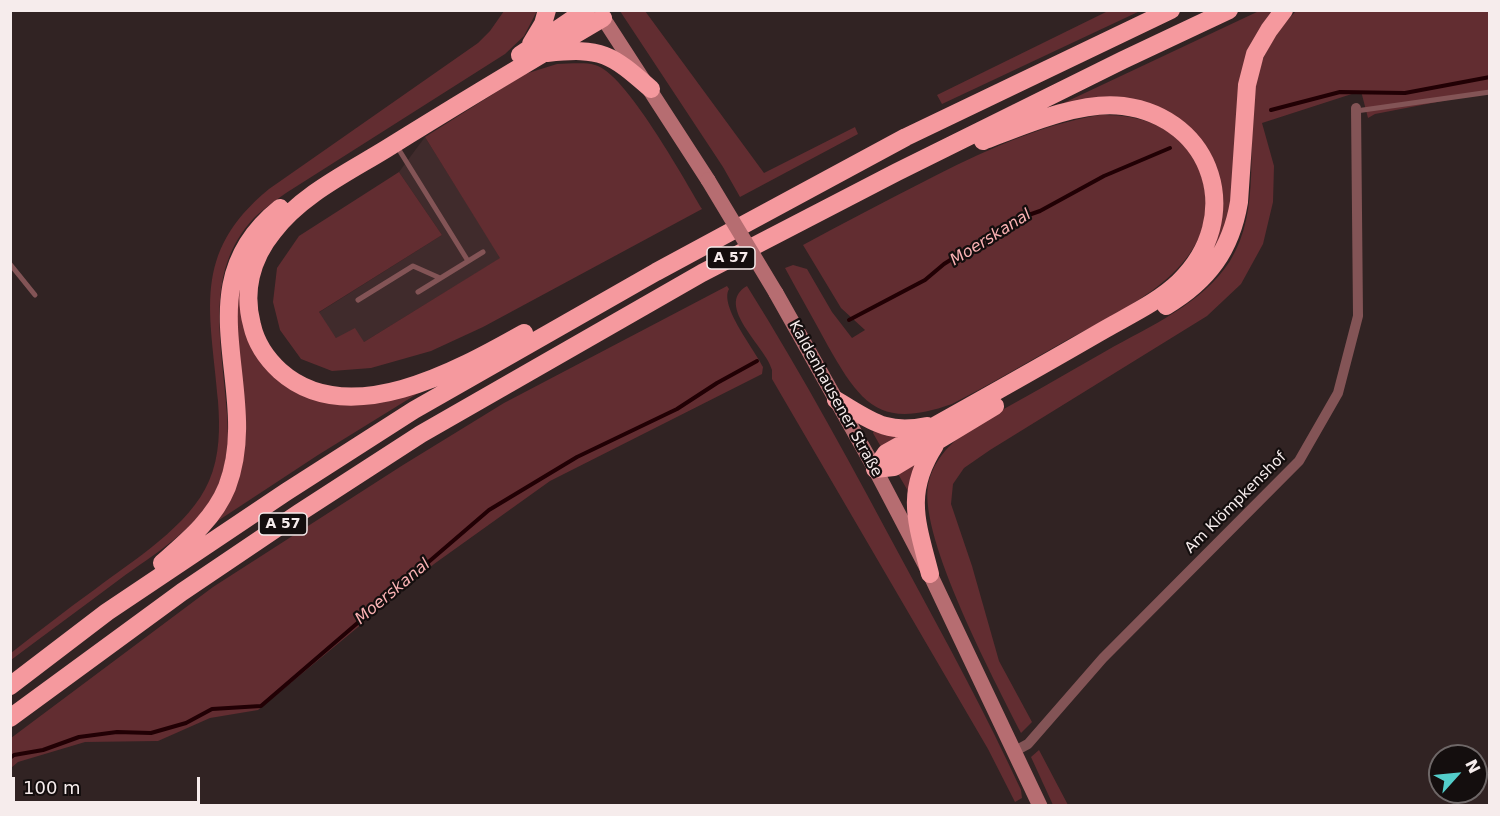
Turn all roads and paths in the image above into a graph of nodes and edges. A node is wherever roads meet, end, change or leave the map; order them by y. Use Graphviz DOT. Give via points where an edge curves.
graph roads {
  1 [pos="548,10"];
  2 [pos="1171,10"];
  3 [pos="1229,10"];
  4 [pos="1284,10"];
  5 [pos="596,13"];
  6 [pos="521,54"];
  7 [pos="542,54"];
  8 [pos="651,89"];
  9 [pos="1490,92"];
  10 [pos="1356,109"];
  11 [pos="395,144"];
  12 [pos="897,172"];
  13 [pos="483,252"];
  14 [pos="468,261"];
  15 [pos="10,264"];
  16 [pos="440,278"];
  17 [pos="418,292"];
  18 [pos="35,295"];
  19 [pos="358,300"];
  20 [pos="591,308"];
  21 [pos="836,400"];
  22 [pos="943,422"];
  23 [pos="938,441"];
  24 [pos="876,469"];
  25 [pos="930,574"];
  26 [pos="107,612"];
  27 [pos="10,686"];
  28 [pos="10,718"];
  29 [pos="1015,751"];
  30 [pos="1040,806"];
  1 -- 6 [label="highway" via="534,40"];
  2 -- 20 [label="highway, A 57" via="906,137"];
  3 -- 12 [label="highway, A 57"];
  4 -- 23 [label="highway" via="1255,54 1247,85 1236,221 1217,261 1204,278 1171,303"];
  5 -- 6 [label="highway"];
  5 -- 7 [label="highway"];
  5 -- 8 [label="main road, Kaldenhausener Straße"];
  6 -- 26 [label="highway" via="290,201 251,238 234,271 230,292 229,333 238,423 234,467 226,490 203,525"];
  7 -- 8 [label="highway" via="599,53 613,58"];
  7 -- 11 [label="highway"];
  8 -- 21 [label="main road, Kaldenhausener Straße, bridge" via="776,293"];
  9 -- 10 [label="lane"];
  10 -- 29 [label="street, Am Klömpkenshof" via="1358,316 1338,393 1299,461 1103,658 1028,744"];
  11 -- 14 [label="lane"];
  11 -- 20 [label="highway" via="303,203 273,231 257,256 248,299 253,329 265,354 286,376 313,391 338,397 386,393 475,359 564,310"];
  12 -- 22 [label="highway" via="1058,114 1121,105 1170,121 1187,135 1202,155 1215,200 1210,235 1197,261 1165,294"];
  12 -- 28 [label="highway, A 57" via="667,292 422,434 182,592"];
  13 -- 14 [label="lane"];
  14 -- 16 [label="lane"];
  15 -- 18 [label="lane"];
  16 -- 17 [label="lane"];
  16 -- 19 [label="lane" via="413,266"];
  20 -- 26 [label="highway, A 57" via="414,410"];
  21 -- 22 [label="highway" via="887,428 908,430"];
  21 -- 24 [label="main road, Kaldenhausener Straße"];
  22 -- 24 [label="highway" via="886,453"];
  23 -- 24 [label="highway" via="894,467"];
  23 -- 25 [label="highway" via="918,480 915,504"];
  24 -- 25 [label="main road, Kaldenhausener Straße"];
  25 -- 29 [label="main road, Kaldenhausener Straße"];
  26 -- 27 [label="highway, A 57"];
  29 -- 30 [label="main road, Kaldenhausener Straße"];
}
